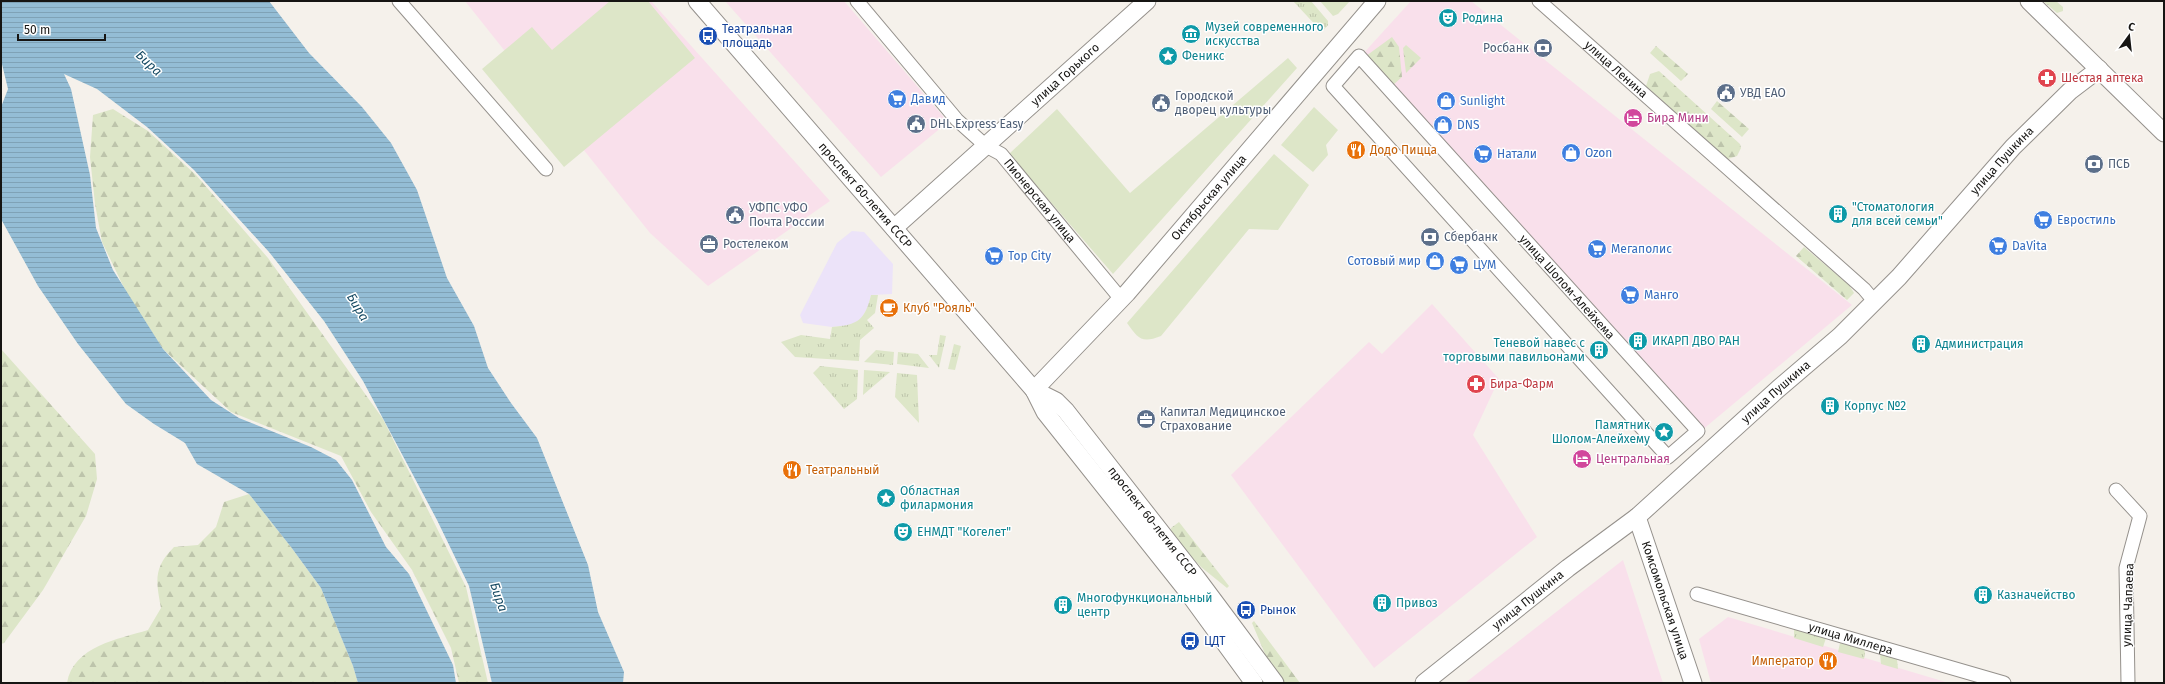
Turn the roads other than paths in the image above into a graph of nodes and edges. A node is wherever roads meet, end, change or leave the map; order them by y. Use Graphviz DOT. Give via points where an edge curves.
graph roads {
  1 [pos="399,1"];
  2 [pos="697,1"];
  3 [pos="856,1"];
  4 [pos="1147,1"];
  5 [pos="1377,1"];
  6 [pos="1538,1"];
  7 [pos="2029,1"];
  8 [pos="2098,69"];
  9 [pos="1333,86"];
  10 [pos="2164,133"];
  11 [pos="986,146"];
  12 [pos="546,169"];
  13 [pos="894,228"];
  14 [pos="1121,299"];
  15 [pos="1875,302"];
  16 [pos="1034,390"];
  17 [pos="2116,490"];
  18 [pos="1637,517"];
  19 [pos="1697,594"];
  20 [pos="1254,683"];
  21 [pos="1274,683"];
  22 [pos="1424,683"];
  23 [pos="1694,683"];
  24 [pos="2004,683"];
  25 [pos="2128,683"];
  1 -- 12 [label="street"];
  2 -- 13 [label="main road, проспект 60-летия СССР"];
  3 -- 11 [label="street, Пионерская улица" via="957,120"];
  4 -- 11 [label="main road, улица Горького"];
  5 -- 14 [label="main road, Октябрьская улица"];
  6 -- 15 [label="street, улица Ленина" via="1864,289"];
  7 -- 8 [label="main road"];
  8 -- 10 [label="main road"];
  8 -- 15 [label="main road, улица Пушкина" via="2070,91 2013,147"];
  9 -- 9 [label="street, улица Шолом-Алейхема" via="1359,56 1698,432 1668,457"];
  11 -- 13 [label="main road, улица Горького"];
  11 -- 14 [label="street, Пионерская улица" via="1001,154"];
  13 -- 16 [label="main road, проспект 60-летия СССР"];
  14 -- 16 [label="main road, Октябрьская улица"];
  15 -- 18 [label="main road, улица Пушкина"];
  16 -- 20 [label="main road, проспект 60-летия СССР" via="1045,412 1184,588"];
  16 -- 21 [label="main road, проспект 60-летия СССР" via="1056,401 1066,411 1196,577"];
  17 -- 25 [label="street, улица Чапаева" via="2140,516 2126,568"];
  18 -- 22 [label="main road, улица Пушкина" via="1568,568"];
  18 -- 23 [label="main road, Комсомольская улица"];
  19 -- 24 [label="street, улица Миллера"];
}
